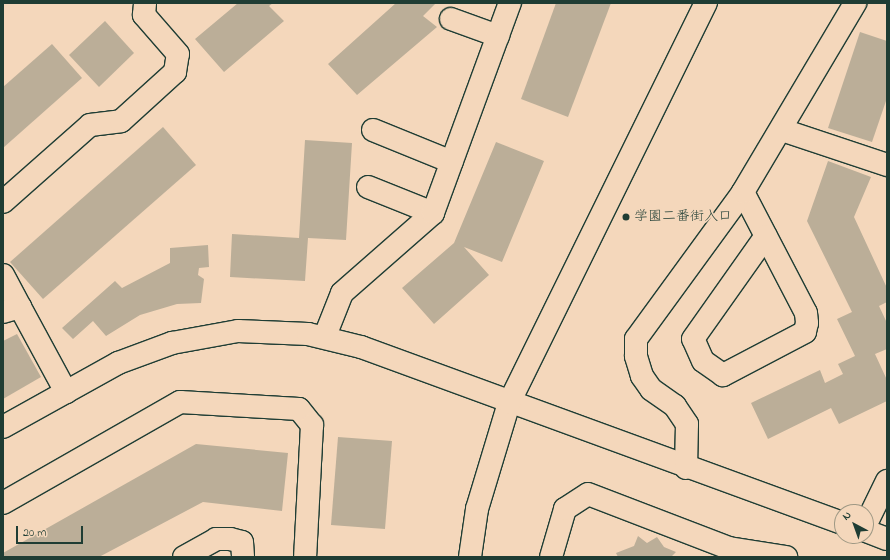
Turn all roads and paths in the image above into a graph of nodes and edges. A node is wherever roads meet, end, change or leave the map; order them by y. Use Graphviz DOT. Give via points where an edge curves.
graph roads {
  1 [pos="145,3"];
  2 [pos="510,3"];
  3 [pos="706,3"];
  4 [pos="855,3"];
  5 [pos="451,19"];
  6 [pos="498,36"];
  7 [pos="373,130"];
  8 [pos="782,130"];
  9 [pos="452,162"];
  10 [pos="887,165"];
  11 [pos="368,187"];
  12 [pos="743,192"];
  13 [pos="3,202"];
  14 [pos="434,213"];
  15 [pos="766,236"];
  16 [pos="3,275"];
  17 [pos="12,309"];
  18 [pos="326,336"];
  19 [pos="66,392"];
  20 [pos="509,403"];
  21 [pos="3,427"];
  22 [pos="686,468"];
  23 [pos="887,481"];
  24 [pos="3,502"];
  25 [pos="874,508"];
  26 [pos="834,520"];
  27 [pos="874,534"];
  28 [pos="887,539"];
  29 [pos="184,557"];
  30 [pos="243,557"];
  31 [pos="306,557"];
  32 [pos="470,557"];
  33 [pos="551,557"];
  34 [pos="786,557"];
  1 -- 13 [label="street" via="144,15 178,54 175,72 121,121 90,125"];
  2 -- 6 [label="street"];
  3 -- 20 [label="street"];
  4 -- 8 [label="street"];
  5 -- 6 [label="street"];
  6 -- 9 [label="street"];
  7 -- 9 [label="street"];
  8 -- 10 [label="street"];
  8 -- 12 [label="street"];
  9 -- 14 [label="street"];
  11 -- 14 [label="street"];
  12 -- 15 [label="street"];
  12 -- 22 [label="street" via="636,339 636,356 642,376 651,389 675,406 687,424"];
  14 -- 18 [label="street" via="342,293"];
  15 -- 15 [label="street" via="806,313 808,323 805,332 723,375 703,361 693,339"];
  16 -- 17 [label="street"];
  17 -- 19 [label="street"];
  18 -- 19 [label="street" via="274,330 201,336 140,354"];
  18 -- 20 [label="street"];
  19 -- 21 [label="street"];
  20 -- 22 [label="street"];
  20 -- 32 [label="street" via="477,509"];
  22 -- 26 [label="street"];
  23 -- 25 [label="street"];
  24 -- 31 [label="street" via="180,402 299,410 312,425"];
  27 -- 28 [label="street"];
  29 -- 30 [label="street" via="216,539 242,542"];
  33 -- 34 [label="street" via="565,509 588,494 729,548"];
}
